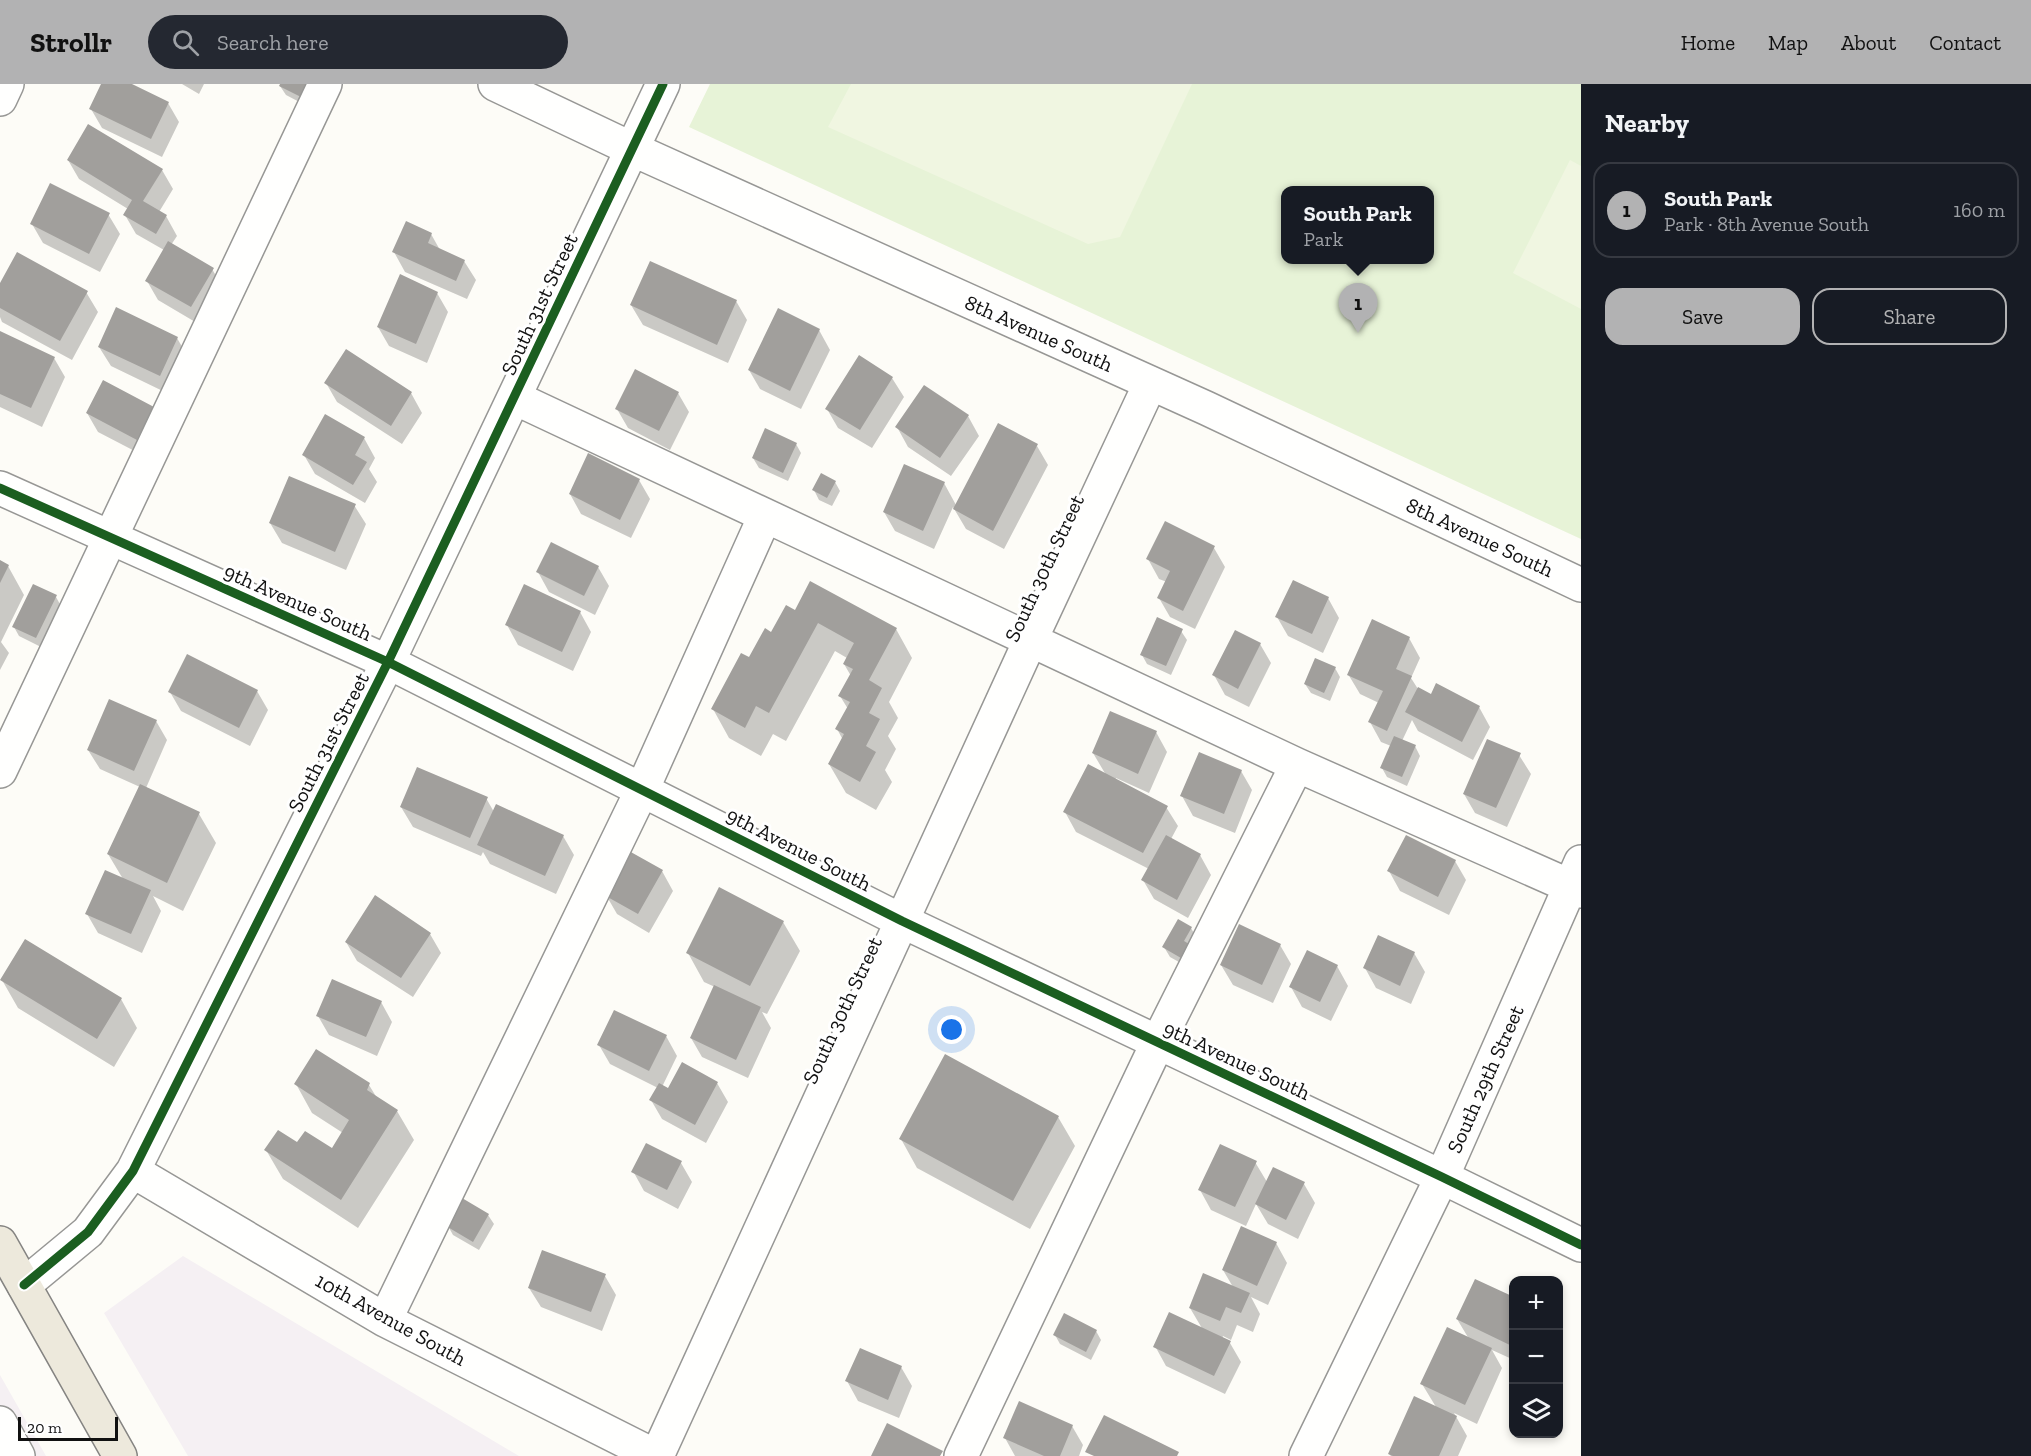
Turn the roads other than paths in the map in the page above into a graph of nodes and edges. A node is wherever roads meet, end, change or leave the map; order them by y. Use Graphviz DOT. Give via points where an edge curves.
graph roads {
  1 [pos="7,84"];
  2 [pos="325,84"];
  3 [pos="495,84"];
  4 [pos="663,84"];
  5 [pos="0,99"];
  6 [pos="632,149"];
  7 [pos="1150,384"];
  8 [pos="515,398"];
  9 [pos="0,488"];
  10 [pos="765,516"];
  11 [pos="110,537"];
  12 [pos="1581,585"];
  13 [pos="1030,640"];
  14 [pos="388,662"];
  15 [pos="1297,765"];
  16 [pos="0,771"];
  17 [pos="642,790"];
  18 [pos="1578,880"];
  19 [pos="902,921"];
  20 [pos="1158,1042"];
  21 [pos="132,1171"];
  22 [pos="1442,1177"];
  23 [pos="0,1243"];
  24 [pos="1581,1245"];
  25 [pos="24,1285"];
  26 [pos="385,1320"];
  27 [pos="0,1423"];
  28 [pos="18,1456"];
  29 [pos="120,1456"];
  30 [pos="656,1456"];
  31 [pos="961,1456"];
  32 [pos="1306,1456"];
  1 -- 5 [label="street"];
  2 -- 11 [label="street"];
  3 -- 6 [label="street, 8th Avenue South"];
  4 -- 6 [label="street, South 31st Street"];
  6 -- 7 [label="street, 8th Avenue South"];
  6 -- 8 [label="street, South 31st Street"];
  7 -- 12 [label="street, 8th Avenue South"];
  7 -- 13 [label="street, South 30th Street"];
  8 -- 10 [label="street"];
  8 -- 14 [label="street, South 31st Street"];
  9 -- 11 [label="street, 9th Avenue South"];
  10 -- 13 [label="street"];
  10 -- 17 [label="street"];
  11 -- 14 [label="street, 9th Avenue South"];
  11 -- 16 [label="street"];
  13 -- 15 [label="street"];
  13 -- 19 [label="street, South 30th Street"];
  14 -- 17 [label="street, 9th Avenue South"];
  14 -- 21 [label="street, South 31st Street"];
  15 -- 18 [label="street"];
  15 -- 20 [label="street"];
  17 -- 19 [label="street, 9th Avenue South"];
  17 -- 26 [label="street"];
  18 -- 22 [label="street, South 29th Street"];
  19 -- 20 [label="street, 9th Avenue South"];
  19 -- 30 [label="street, South 30th Street"];
  20 -- 22 [label="street, 9th Avenue South"];
  20 -- 31 [label="street"];
  21 -- 25 [label="street, South 31st Street" via="88,1232"];
  21 -- 26 [label="street, 10th Avenue South"];
  22 -- 24 [label="street, 9th Avenue South"];
  22 -- 32 [label="street, South 29th Street"];
  23 -- 25 [label="main road"];
  25 -- 29 [label="main road"];
  26 -- 30 [label="street, 10th Avenue South"];
  27 -- 28 [label="street"];
}
